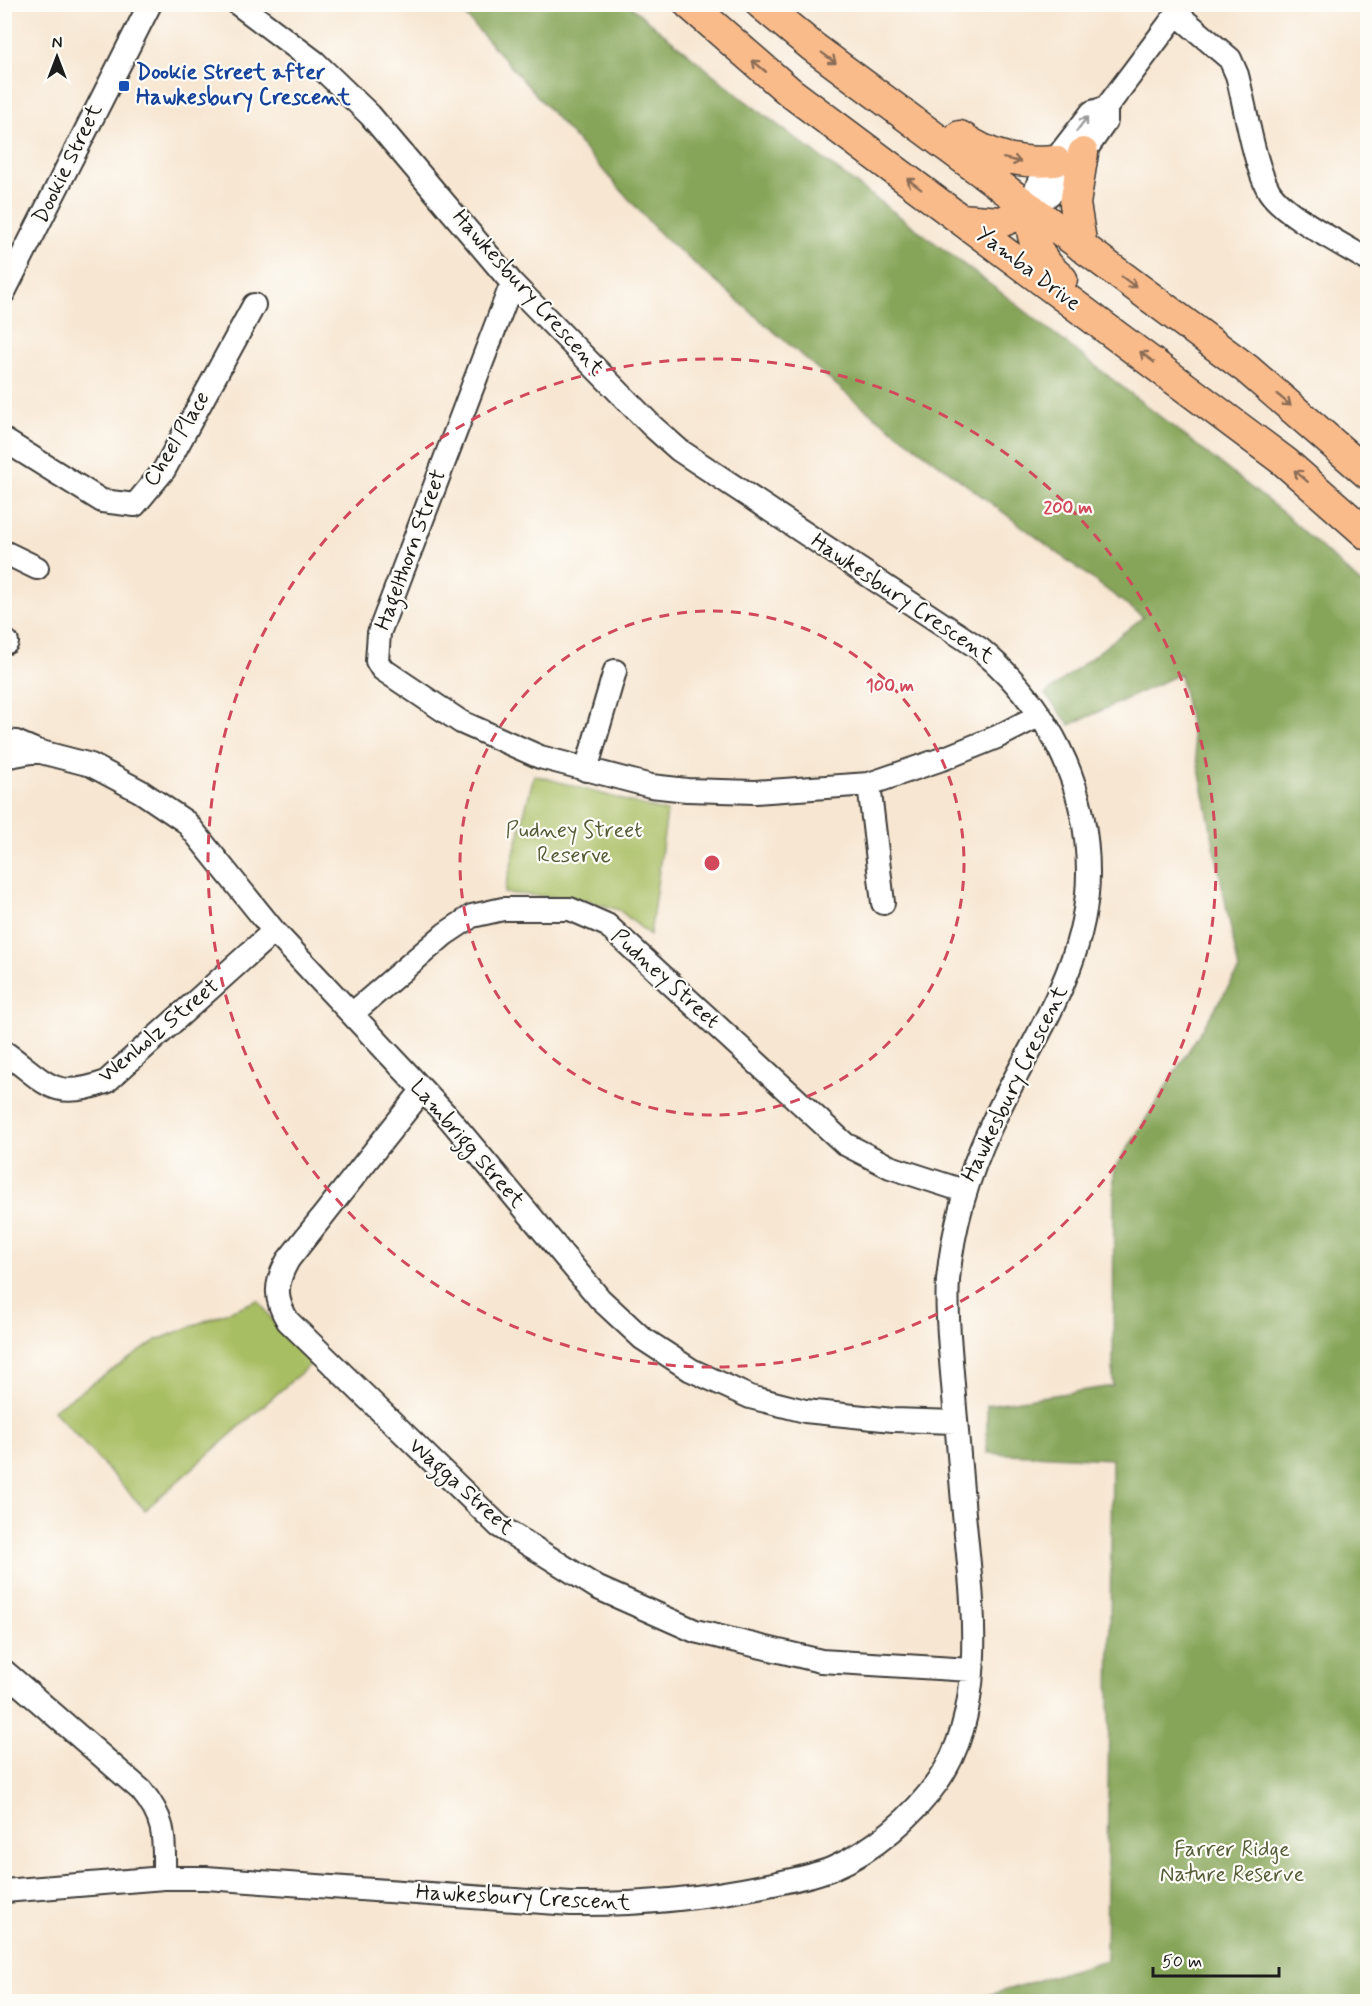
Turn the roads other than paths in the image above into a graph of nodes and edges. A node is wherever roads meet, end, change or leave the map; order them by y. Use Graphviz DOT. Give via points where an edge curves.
graph roads {
  1 [pos="150,4"];
  2 [pos="238,4"];
  3 [pos="688,4"];
  4 [pos="761,4"];
  5 [pos="1180,9"];
  6 [pos="885,100"];
  7 [pos="1069,157"];
  8 [pos="1032,209"];
  9 [pos="961,219"];
  10 [pos="1082,247"];
  11 [pos="1368,260"];
  12 [pos="512,283"];
  13 [pos="4,292"];
  14 [pos="254,305"];
  15 [pos="1100,323"];
  16 [pos="4,440"];
  17 [pos="1368,474"];
  18 [pos="1368,535"];
  19 [pos="4,552"];
  20 [pos="37,568"];
  21 [pos="615,671"];
  22 [pos="1040,715"];
  23 [pos="4,741"];
  24 [pos="37,751"];
  25 [pos="4,757"];
  26 [pos="586,770"];
  27 [pos="869,784"];
  28 [pos="883,903"];
  29 [pos="274,931"];
  30 [pos="353,1013"];
  31 [pos="4,1052"];
  32 [pos="421,1092"];
  33 [pos="964,1191"];
  34 [pos="956,1422"];
  35 [pos="971,1670"];
  36 [pos="4,1671"];
  37 [pos="164,1878"];
  38 [pos="4,1891"];
  1 -- 13 [label="street, Dookie Street"];
  2 -- 12 [label="street, Hawkesbury Crescent" via="315,62 370,114"];
  9 -- 3 [label="main road, Yamba Drive, one-way" via="790,92"];
  4 -- 6 [label="main road, one-way"];
  5 -- 7 [label="street" via="1106,108 1092,112"];
  5 -- 11 [label="street" via="1230,59 1270,192 1284,207"];
  6 -- 7 [label="main road, one-way" via="925,112 995,156 1029,163"];
  6 -- 8 [label="main road"];
  7 -- 8 [label="street" via="1062,184"];
  7 -- 10 [label="main road"];
  8 -- 9 [label="main road" via="1001,222"];
  8 -- 10 [label="main road"];
  8 -- 15 [label="main road" via="1031,233 1039,253 1051,270 1079,293"];
  9 -- 15 [label="main road, Yamba Drive"];
  10 -- 17 [label="main road, one-way" via="1247,369"];
  12 -- 22 [label="street, Hawkesbury Crescent" via="679,450 980,648 1020,687"];
  12 -- 26 [label="street, Hagelthorn Street" via="379,633 377,661 382,669 461,722 540,757"];
  14 -- 16 [label="street, Cheel Place" via="164,470 135,505 102,501"];
  18 -- 15 [label="main road, Yamba Drive, one-way" via="1285,462"];
  19 -- 20 [label="street"];
  21 -- 26 [label="street"];
  22 -- 27 [label="street, Hagelthorn Street" via="945,758"];
  22 -- 33 [label="street, Hawkesbury Crescent" via="1057,741 1076,784 1087,842 1086,910 1071,967 991,1125"];
  23 -- 24 [label="street, Lambrigg Street"];
  24 -- 25 [label="street, Lambrigg Street"];
  24 -- 29 [label="street, Lambrigg Street" via="91,765 140,790 186,822"];
  26 -- 27 [label="street, Hagelthorn Street" via="651,786 687,790 755,792"];
  27 -- 28 [label="street"];
  29 -- 30 [label="street, Lambrigg Street"];
  29 -- 31 [label="street, Wenholz Street" via="106,1082 72,1092 56,1089"];
  30 -- 32 [label="street, Lambrigg Street"];
  30 -- 33 [label="street, Pudney Street" via="445,934 472,916 503,909 570,909 607,925 845,1144 890,1167"];
  32 -- 34 [label="street, Lambrigg Street" via="448,1117 600,1299 642,1338 691,1370 750,1397 805,1411"];
  32 -- 35 [label="street, Wagga Street" via="288,1260 276,1290 279,1307 288,1321 499,1526 598,1588 695,1631 821,1661"];
  33 -- 34 [label="street, Hawkesbury Crescent" via="948,1282"];
  34 -- 35 [label="street, Hawkesbury Crescent" via="971,1592"];
  35 -- 37 [label="street, Hawkesbury Crescent" via="965,1719 954,1751 924,1799 900,1824 860,1853 834,1868 785,1881 627,1905"];
  36 -- 37 [label="street" via="141,1790 156,1808 163,1827"];
  37 -- 38 [label="street, Hawkesbury Crescent"];
}
